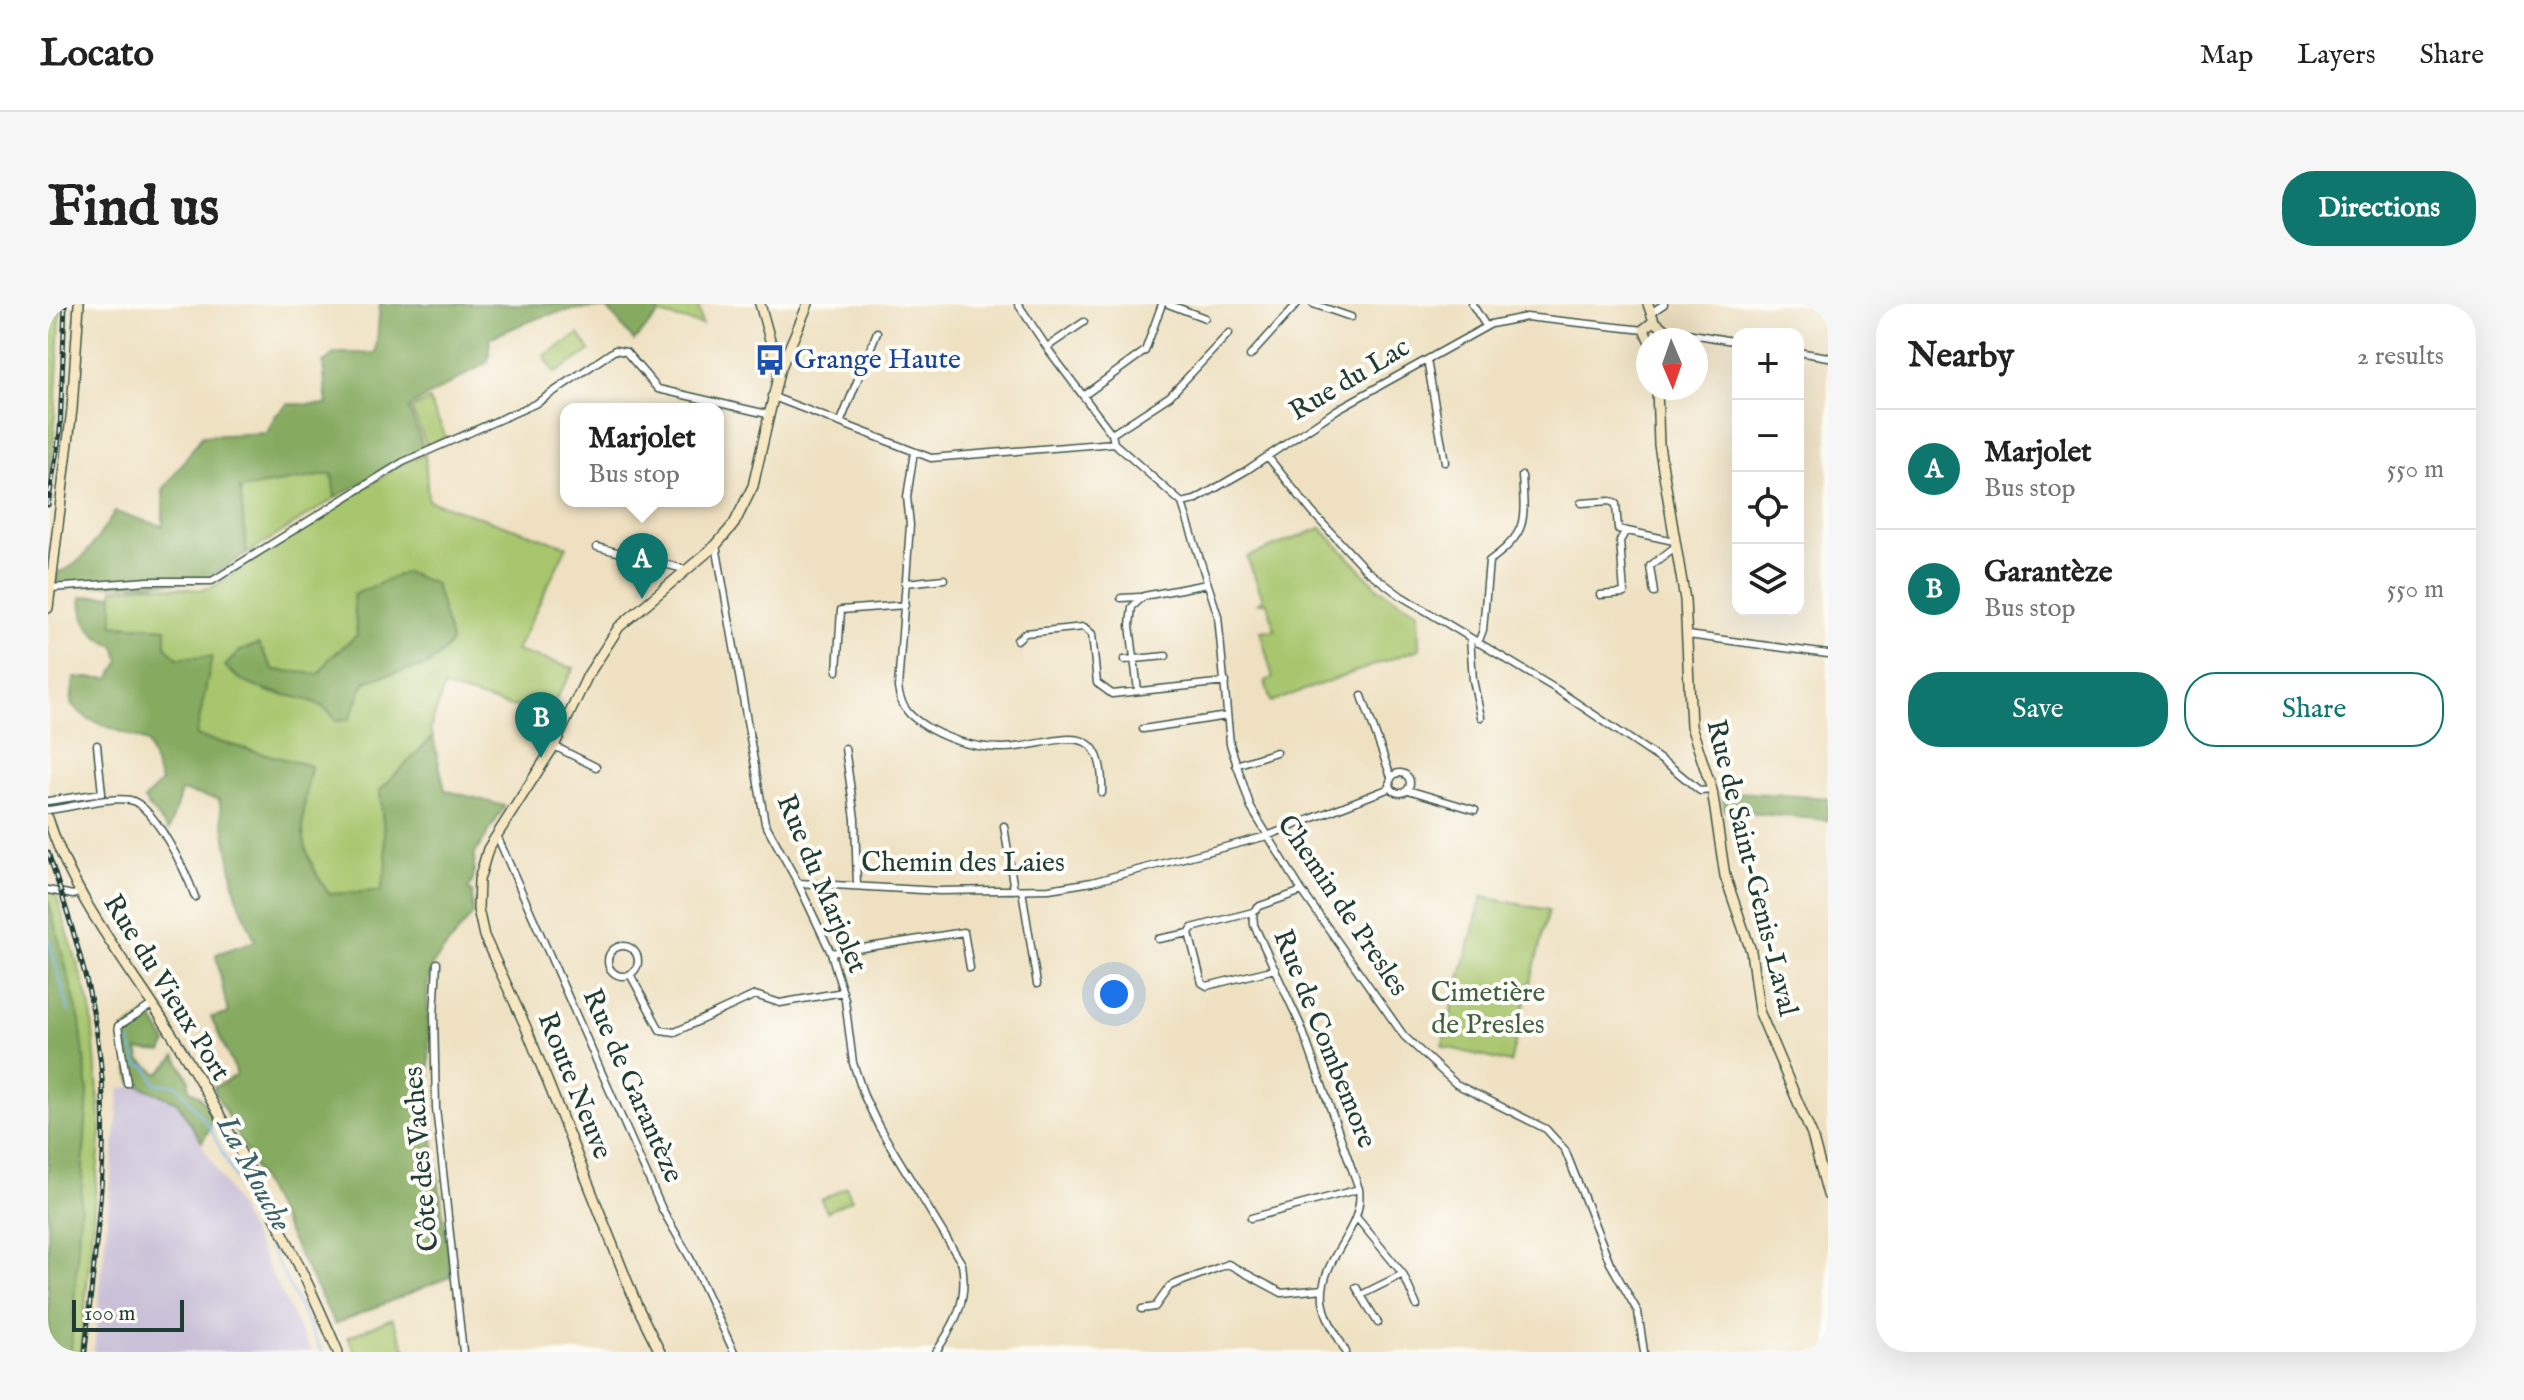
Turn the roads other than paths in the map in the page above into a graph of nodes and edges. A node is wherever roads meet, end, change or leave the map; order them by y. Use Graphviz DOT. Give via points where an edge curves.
graph roads {
  1 [pos="79,304"];
  2 [pos="760,304"];
  3 [pos="808,304"];
  4 [pos="1018,304"];
  5 [pos="1162,304"];
  6 [pos="1168,304"];
  7 [pos="1297,304"];
  8 [pos="1313,304"];
  9 [pos="1472,304"];
  10 [pos="1664,304"];
  11 [pos="1651,313"];
  12 [pos="1351,317"];
  13 [pos="1205,318"];
  14 [pos="1084,322"];
  15 [pos="1486,326"];
  16 [pos="877,332"];
  17 [pos="1229,333"];
  18 [pos="1636,334"];
  19 [pos="1708,337"];
  20 [pos="1732,341"];
  21 [pos="770,343"];
  22 [pos="1047,347"];
  23 [pos="788,349"];
  24 [pos="1804,353"];
  25 [pos="1250,356"];
  26 [pos="1828,357"];
  27 [pos="1427,360"];
  28 [pos="779,372"];
  29 [pos="771,396"];
  30 [pos="1083,396"];
  31 [pos="1657,400"];
  32 [pos="719,403"];
  33 [pos="724,404"];
  34 [pos="767,414"];
  35 [pos="841,421"];
  36 [pos="1112,434"];
  37 [pos="1114,443"];
  38 [pos="914,452"];
  39 [pos="1268,457"];
  40 [pos="1445,462"];
  41 [pos="1522,476"];
  42 [pos="1182,503"];
  43 [pos="1581,503"];
  44 [pos="1625,532"];
  45 [pos="1674,544"];
  46 [pos="716,545"];
  47 [pos="597,547"];
  48 [pos="684,569"];
  49 [pos="944,579"];
  50 [pos="905,583"];
  51 [pos="1207,584"];
  52 [pos="51,588"];
  53 [pos="1654,593"];
  54 [pos="1600,595"];
  55 [pos="1144,596"];
  56 [pos="1121,598"];
  57 [pos="905,605"];
  58 [pos="48,608"];
  59 [pos="1688,635"];
  60 [pos="1470,638"];
  61 [pos="1017,640"];
  62 [pos="1478,643"];
  63 [pos="1828,654"];
  64 [pos="1166,656"];
  65 [pos="1134,659"];
  66 [pos="1124,660"];
  67 [pos="837,671"];
  68 [pos="1226,682"];
  69 [pos="1138,691"];
  70 [pos="1362,696"];
  71 [pos="1227,716"];
  72 [pos="1481,717"];
  73 [pos="1143,729"];
  74 [pos="97,745"];
  75 [pos="554,746"];
  76 [pos="845,748"];
  77 [pos="1276,752"];
  78 [pos="1236,765"];
  79 [pos="596,767"];
  80 [pos="1391,777"];
  81 [pos="1390,788"];
  82 [pos="1408,790"];
  83 [pos="1712,790"];
  84 [pos="1102,793"];
  85 [pos="48,801"];
  86 [pos="48,810"];
  87 [pos="1475,810"];
  88 [pos="48,818"];
  89 [pos="1004,826"];
  90 [pos="496,835"];
  91 [pos="1267,836"];
  92 [pos="798,883"];
  93 [pos="857,886"];
  94 [pos="48,890"];
  95 [pos="1018,890"];
  96 [pos="1302,891"];
  97 [pos="80,892"];
  98 [pos="195,897"];
  99 [pos="1253,912"];
  100 [pos="1189,933"];
  101 [pos="1158,939"];
  102 [pos="831,953"];
  103 [pos="437,963"];
  104 [pos="970,968"];
  105 [pos="1275,969"];
  106 [pos="630,974"];
  107 [pos="1037,984"];
  108 [pos="843,992"];
  109 [pos="152,1005"];
  110 [pos="127,1083"];
  111 [pos="1359,1189"];
  112 [pos="1828,1195"];
  113 [pos="1251,1218"];
  114 [pos="1357,1218"];
  115 [pos="1403,1274"];
  116 [pos="1356,1287"];
  117 [pos="1323,1289"];
  118 [pos="1361,1295"];
  119 [pos="1417,1306"];
  120 [pos="1142,1309"];
  121 [pos="1378,1323"];
  122 [pos="338,1352"];
  123 [pos="463,1352"];
  124 [pos="660,1352"];
  125 [pos="734,1352"];
  126 [pos="936,1352"];
  127 [pos="1346,1352"];
  128 [pos="1644,1352"];
  1 -- 52 [label="street"];
  2 -- 21 [label="street"];
  3 -- 23 [label="street, Route Neuve"];
  4 -- 22 [label="street"];
  5 -- 30 [label="street" via="1145,351"];
  6 -- 13 [label="street"];
  7 -- 25 [label="street"];
  8 -- 12 [label="street"];
  9 -- 15 [label="street"];
  10 -- 11 [label="street"];
  14 -- 22 [label="street"];
  15 -- 18 [label="street, Rue du Lac" via="1526,317"];
  15 -- 27 [label="street, Rue du Lac"];
  16 -- 35 [label="street"];
  17 -- 36 [label="street" via="1170,396"];
  19 -- 20 [label="street"];
  21 -- 23 [label="street"];
  21 -- 28 [label="street"];
  22 -- 30 [label="street"];
  23 -- 28 [label="street, Route Neuve"];
  24 -- 26 [label="street"];
  27 -- 39 [label="street, Rue du Lac" via="1329,415"];
  27 -- 40 [label="street"];
  28 -- 29 [label="street, Route Neuve"];
  29 -- 34 [label="street, Route Neuve"];
  29 -- 35 [label="street"];
  30 -- 36 [label="street"];
  31 -- 45 [label="street, Rue de Saint-Genis-Laval"];
  32 -- 52 [label="street" via="658,389 626,352 615,350 537,403 403,462 212,581"];
  33 -- 34 [label="street"];
  34 -- 46 [label="street, Route Neuve" via="753,486 734,524"];
  35 -- 38 [label="street"];
  36 -- 37 [label="street"];
  37 -- 38 [label="street" via="967,457 931,458"];
  37 -- 42 [label="street"];
  38 -- 50 [label="street"];
  39 -- 42 [label="street, Rue du Lac"];
  39 -- 60 [label="street" via="1366,570"];
  41 -- 62 [label="street" via="1525,519 1518,538 1489,561"];
  42 -- 51 [label="street, Chemin de Presles"];
  43 -- 44 [label="street" via="1616,504 1618,529"];
  44 -- 45 [label="street"];
  44 -- 54 [label="street" via="1620,541 1624,593"];
  45 -- 53 [label="street" via="1650,566"];
  45 -- 59 [label="street, Rue de Saint-Genis-Laval"];
  46 -- 48 [label="street, Route Neuve"];
  46 -- 92 [label="street, Rue du Marjolet" via="763,818"];
  47 -- 48 [label="street"];
  48 -- 75 [label="street, Route Neuve" via="619,627 588,675"];
  49 -- 50 [label="street"];
  50 -- 57 [label="street"];
  51 -- 55 [label="street"];
  51 -- 68 [label="street, Chemin de Presles" via="1221,629"];
  52 -- 58 [label="street"];
  55 -- 56 [label="street"];
  55 -- 65 [label="street" via="1130,614"];
  57 -- 67 [label="street" via="841,610"];
  57 -- 84 [label="street" via="901,706 947,739 974,745 1003,748 1062,737 1086,741 1098,753"];
  59 -- 63 [label="street"];
  59 -- 83 [label="street, Rue de Saint-Genis-Laval" via="1691,726"];
  60 -- 62 [label="street"];
  60 -- 72 [label="street"];
  61 -- 69 [label="street" via="1025,633 1084,627 1092,634 1097,683 1112,694"];
  62 -- 83 [label="street" via="1556,689 1700,791"];
  64 -- 65 [label="street"];
  65 -- 66 [label="street"];
  65 -- 69 [label="street"];
  68 -- 69 [label="street"];
  68 -- 71 [label="street, Chemin de Presles"];
  70 -- 80 [label="street"];
  71 -- 73 [label="street"];
  71 -- 78 [label="street, Chemin de Presles"];
  74 -- 85 [label="street" via="102,793"];
  75 -- 79 [label="street"];
  75 -- 90 [label="street, Route Neuve"];
  76 -- 93 [label="street"];
  77 -- 78 [label="street"];
  78 -- 91 [label="street, Chemin de Presles"];
  80 -- 81 [label="street"];
  80 -- 82 [label="street" via="1406,775"];
  81 -- 82 [label="street" via="1399,794"];
  81 -- 91 [label="street, Chemin des Laies"];
  82 -- 87 [label="street"];
  83 -- 112 [label="street, Rue de Saint-Genis-Laval" via="1725,876 1751,951 1759,1011 1812,1135"];
  86 -- 98 [label="street" via="129,800 143,806 185,868"];
  88 -- 97 [label="street, Rue du Vieux Port"];
  89 -- 95 [label="street"];
  90 -- 124 [label="street, Route Neuve" via="482,866 481,927"];
  90 -- 125 [label="street, Rue de Garantèze" via="662,1209"];
  91 -- 95 [label="street, Chemin des Laies" via="1092,882"];
  91 -- 96 [label="street, Chemin de Presles"];
  92 -- 93 [label="street, Chemin des Laies"];
  92 -- 102 [label="street, Rue du Marjolet"];
  93 -- 95 [label="street, Chemin des Laies"];
  94 -- 97 [label="street"];
  95 -- 107 [label="street"];
  96 -- 99 [label="street, Rue de Combemore"];
  96 -- 128 [label="street, Chemin de Presles" via="1404,1036 1437,1069 1466,1090 1546,1129 1565,1150 1610,1263 1638,1312"];
  97 -- 109 [label="street, Rue du Vieux Port"];
  99 -- 100 [label="street"];
  99 -- 105 [label="street, Rue de Combemore"];
  100 -- 101 [label="street"];
  100 -- 105 [label="street" via="1207,986"];
  102 -- 104 [label="street" via="964,932"];
  102 -- 108 [label="street, Rue du Marjolet"];
  103 -- 123 [label="street, Côte des Vaches" via="436,1108"];
  105 -- 111 [label="street, Rue de Combemore"];
  106 -- 106 [label="street" via="638,956 629,947 617,947 610,953 609,966 619,975"];
  106 -- 108 [label="street" via="652,1021 660,1030 675,1032 755,995 780,1003"];
  108 -- 126 [label="street, Rue du Marjolet" via="853,1063 864,1096 962,1264 962,1306"];
  109 -- 110 [label="street" via="118,1026"];
  109 -- 122 [label="street, Rue du Vieux Port" via="235,1143"];
  111 -- 113 [label="street, Rue de Combemore"];
  111 -- 114 [label="street, Rue de Combemore"];
  114 -- 115 [label="street"];
  114 -- 117 [label="street, Rue de Combemore"];
  115 -- 118 [label="street"];
  115 -- 119 [label="street"];
  116 -- 118 [label="street"];
  117 -- 120 [label="street" via="1282,1293 1228,1264 1170,1286 1155,1307"];
  117 -- 127 [label="street" via="1327,1316"];
  118 -- 121 [label="street"];
}
